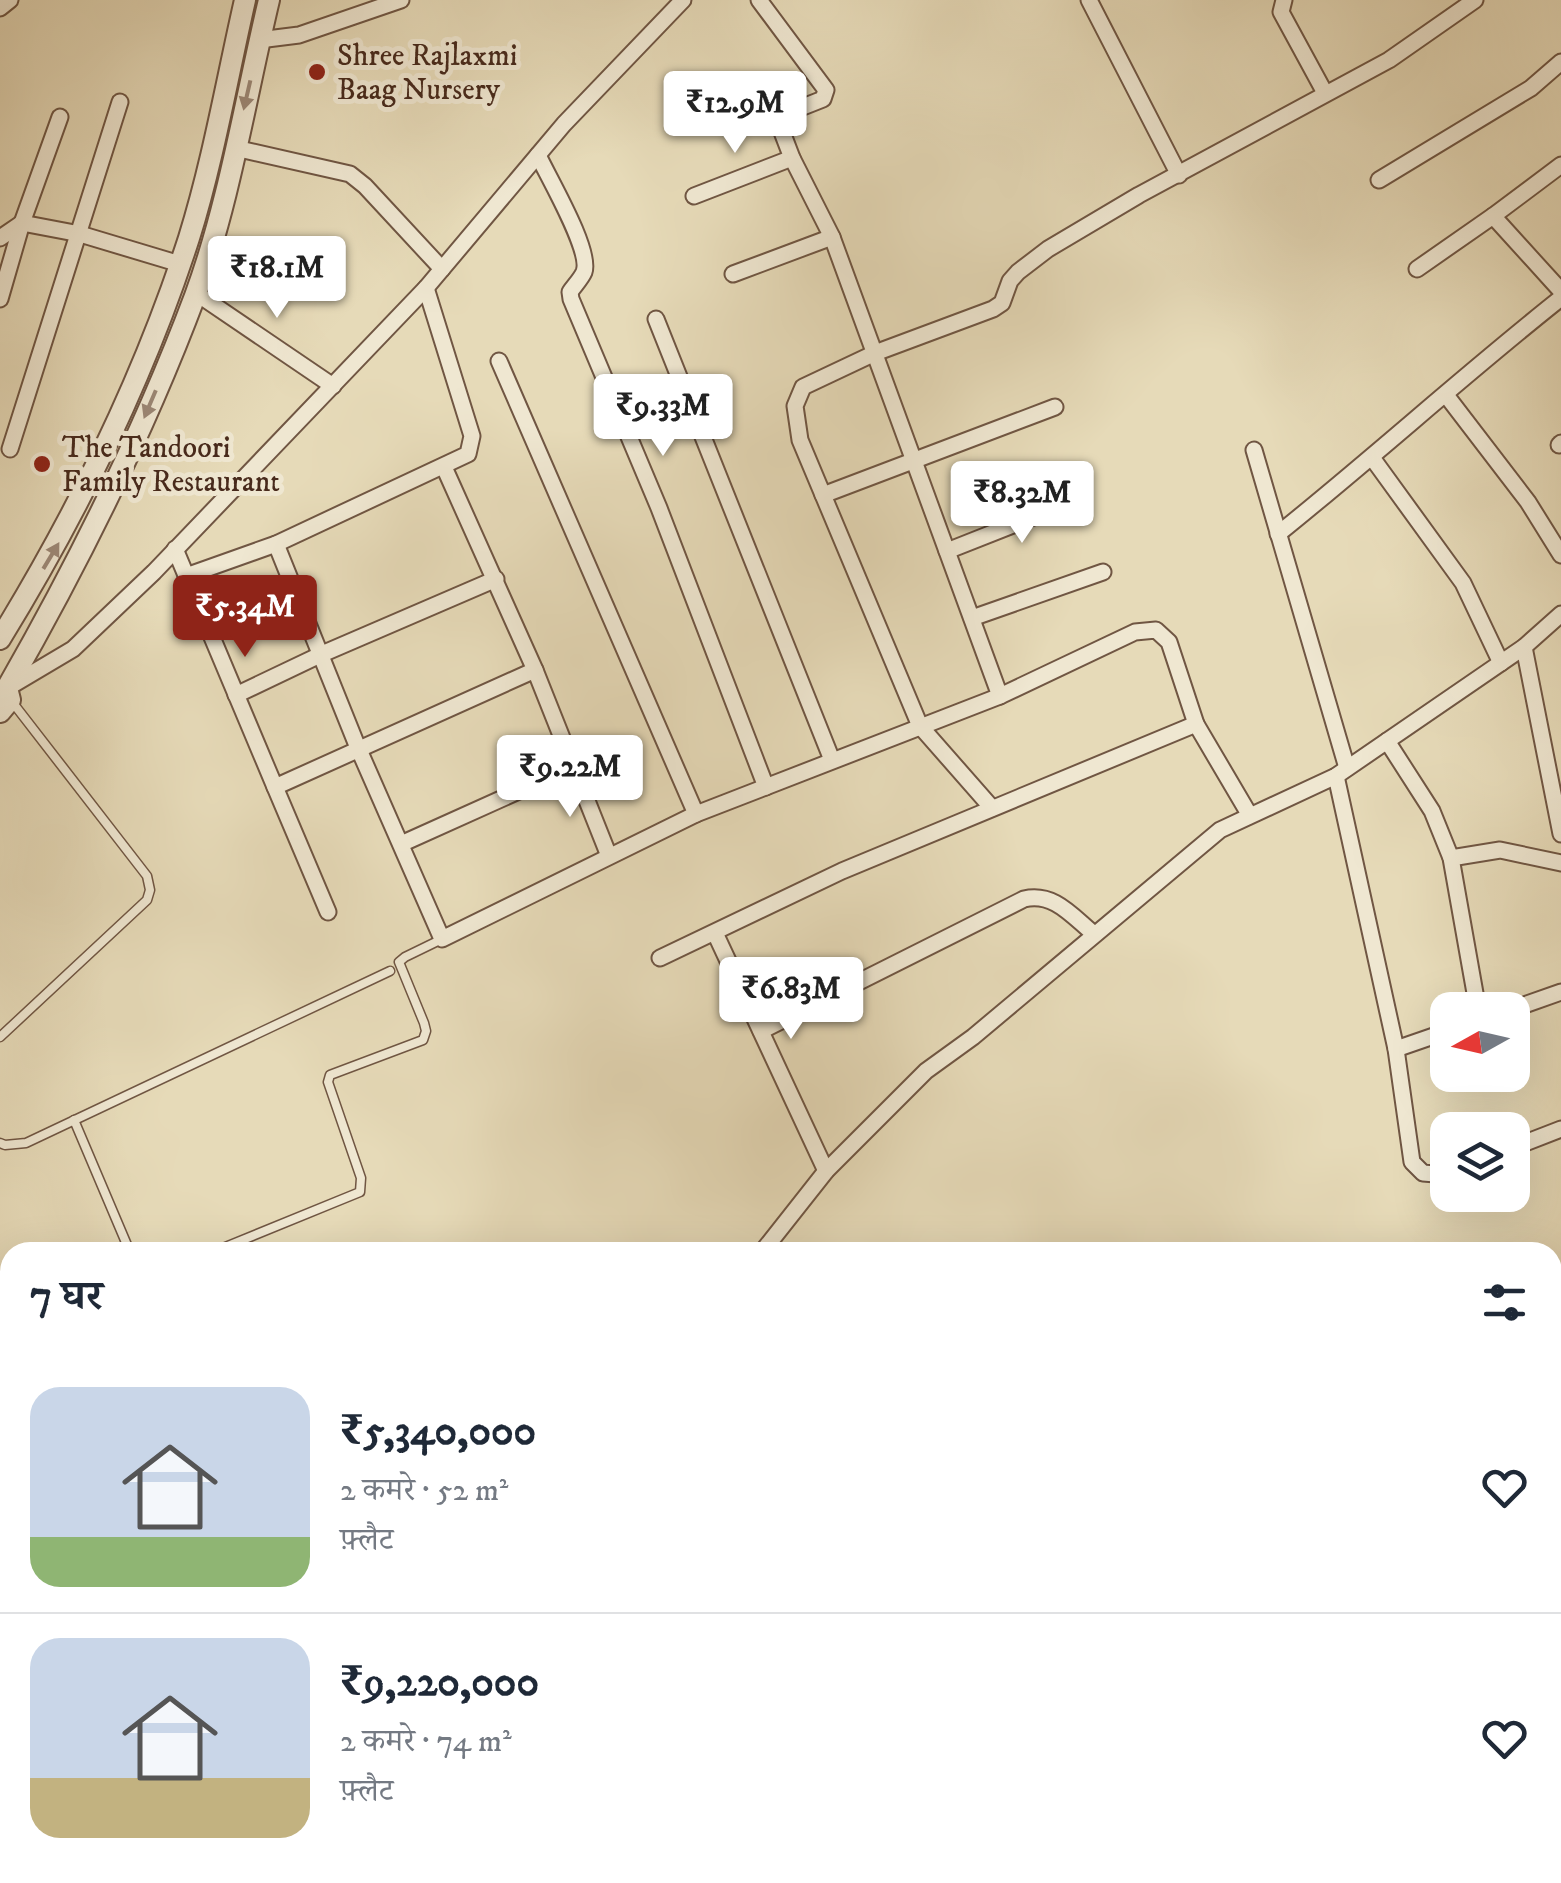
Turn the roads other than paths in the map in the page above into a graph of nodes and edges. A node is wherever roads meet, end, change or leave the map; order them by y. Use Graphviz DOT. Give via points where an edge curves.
graph roads {
  1 [pos="10,0"];
  2 [pos="245,0"];
  3 [pos="269,0"];
  4 [pos="402,0"];
  5 [pos="683,0"];
  6 [pos="759,0"];
  7 [pos="1089,0"];
  8 [pos="1284,0"];
  9 [pos="1475,0"];
  10 [pos="0,8"];
  11 [pos="259,40"];
  12 [pos="1561,62"];
  13 [pos="1325,93"];
  14 [pos="120,102"];
  15 [pos="60,117"];
  16 [pos="234,148"];
  17 [pos="538,155"];
  18 [pos="792,158"];
  19 [pos="1561,165"];
  20 [pos="1180,175"];
  21 [pos="1380,180"];
  22 [pos="694,196"];
  23 [pos="1494,216"];
  24 [pos="22,223"];
  25 [pos="80,234"];
  26 [pos="832,237"];
  27 [pos="0,238"];
  28 [pos="180,264"];
  29 [pos="442,269"];
  30 [pos="1416,269"];
  31 [pos="733,274"];
  32 [pos="426,288"];
  33 [pos="196,293"];
  34 [pos="1560,299"];
  35 [pos="0,300"];
  36 [pos="656,319"];
  37 [pos="875,353"];
  38 [pos="499,361"];
  39 [pos="332,386"];
  40 [pos="1446,395"];
  41 [pos="1055,407"];
  42 [pos="10,449"];
  43 [pos="1254,450"];
  44 [pos="1373,458"];
  45 [pos="914,462"];
  46 [pos="444,467"];
  47 [pos="823,495"];
  48 [pos="1081,498"];
  49 [pos="1278,534"];
  50 [pos="276,544"];
  51 [pos="174,549"];
  52 [pos="947,552"];
  53 [pos="1561,555"];
  54 [pos="1104,572"];
  55 [pos="186,576"];
  56 [pos="496,580"];
  57 [pos="1561,614"];
  58 [pos="972,618"];
  59 [pos="0,639"];
  60 [pos="1524,647"];
  61 [pos="322,654"];
  62 [pos="1501,662"];
  63 [pos="535,670"];
  64 [pos="236,696"];
  65 [pos="1000,696"];
  66 [pos="6,700"];
  67 [pos="1196,724"];
  68 [pos="920,726"];
  69 [pos="1387,740"];
  70 [pos="359,749"];
  71 [pos="832,760"];
  72 [pos="572,767"];
  73 [pos="1341,772"];
  74 [pos="274,787"];
  75 [pos="766,787"];
  76 [pos="992,808"];
  77 [pos="696,814"];
  78 [pos="1249,814"];
  79 [pos="1561,834"];
  80 [pos="401,844"];
  81 [pos="609,856"];
  82 [pos="1452,858"];
  83 [pos="1561,863"];
  84 [pos="328,912"];
  85 [pos="715,934"];
  86 [pos="1094,934"];
  87 [pos="442,940"];
  88 [pos="660,958"];
  89 [pos="390,971"];
  90 [pos="1475,992"];
  91 [pos="1561,992"];
  92 [pos="1530,1003"];
  93 [pos="761,1031"];
  94 [pos="0,1038"];
  95 [pos="1430,1038"];
  96 [pos="1396,1049"];
  97 [pos="74,1120"];
  98 [pos="1561,1129"];
  99 [pos="1530,1141"];
  100 [pos="0,1142"];
  101 [pos="826,1171"];
  102 [pos="1430,1174"];
  103 [pos="126,1242"];
  104 [pos="238,1242"];
  105 [pos="770,1242"];
  1 -- 10 [label="street"];
  2 -- 28 [label="street"];
  3 -- 11 [label="street"];
  4 -- 11 [label="street" via="299,35"];
  5 -- 17 [label="street"];
  6 -- 18 [label="street" via="826,90 823,99 780,116"];
  7 -- 20 [label="street"];
  8 -- 13 [label="street" via="1281,12"];
  9 -- 13 [label="street" via="1389,60"];
  11 -- 16 [label="street, one-way"];
  12 -- 21 [label="street" via="1531,88"];
  13 -- 20 [label="street"];
  14 -- 25 [label="street"];
  15 -- 24 [label="street"];
  16 -- 29 [label="street" via="350,174"];
  16 -- 33 [label="street"];
  17 -- 29 [label="street"];
  17 -- 75 [label="street" via="585,262 570,300"];
  18 -- 22 [label="street"];
  18 -- 26 [label="street"];
  19 -- 23 [label="street"];
  20 -- 37 [label="street" via="1048,249 1010,281 993,309"];
  23 -- 30 [label="street"];
  23 -- 34 [label="street"];
  24 -- 25 [label="street"];
  24 -- 27 [label="street"];
  24 -- 35 [label="street"];
  25 -- 28 [label="street"];
  25 -- 42 [label="street"];
  26 -- 31 [label="street"];
  26 -- 37 [label="street"];
  59 -- 28 [label="street, one-way" via="58,544 112,434"];
  29 -- 32 [label="street"];
  32 -- 39 [label="street"];
  32 -- 46 [label="street" via="472,436 468,454"];
  33 -- 39 [label="street"];
  33 -- 66 [label="street, one-way" via="86,544"];
  34 -- 40 [label="street"];
  36 -- 71 [label="street"];
  37 -- 45 [label="street"];
  37 -- 47 [label="street" via="803,386 795,406 800,440"];
  38 -- 77 [label="street"];
  39 -- 51 [label="street"];
  40 -- 44 [label="street"];
  40 -- 53 [label="street"];
  41 -- 45 [label="street"];
  43 -- 49 [label="street"];
  44 -- 49 [label="street"];
  44 -- 62 [label="street" via="1463,583"];
  45 -- 47 [label="street"];
  45 -- 52 [label="street"];
  46 -- 50 [label="street"];
  46 -- 56 [label="street"];
  47 -- 68 [label="street"];
  48 -- 52 [label="street"];
  49 -- 73 [label="street"];
  50 -- 55 [label="street"];
  50 -- 61 [label="street"];
  51 -- 55 [label="street"];
  51 -- 66 [label="street" via="73,650"];
  52 -- 58 [label="street"];
  54 -- 58 [label="street"];
  55 -- 64 [label="street"];
  56 -- 61 [label="street"];
  56 -- 63 [label="street"];
  57 -- 60 [label="street"];
  58 -- 65 [label="street"];
  60 -- 62 [label="street"];
  60 -- 79 [label="street"];
  61 -- 64 [label="street"];
  61 -- 70 [label="street"];
  62 -- 69 [label="street"];
  63 -- 70 [label="street"];
  63 -- 72 [label="street"];
  64 -- 74 [label="street"];
  65 -- 67 [label="street" via="1135,632 1156,630 1169,642"];
  65 -- 68 [label="street"];
  66 -- 94 [label="lane" via="147,876 150,890 147,900"];
  67 -- 76 [label="street"];
  67 -- 78 [label="street"];
  68 -- 71 [label="street"];
  68 -- 76 [label="street"];
  69 -- 73 [label="street"];
  69 -- 82 [label="street" via="1432,811"];
  70 -- 74 [label="street"];
  70 -- 80 [label="street"];
  71 -- 75 [label="street"];
  72 -- 80 [label="street"];
  72 -- 81 [label="street"];
  73 -- 78 [label="street"];
  73 -- 96 [label="street"];
  74 -- 84 [label="street"];
  75 -- 77 [label="street"];
  76 -- 85 [label="street"];
  77 -- 81 [label="street"];
  78 -- 86 [label="street" via="1220,830"];
  80 -- 87 [label="street"];
  81 -- 87 [label="street"];
  82 -- 83 [label="street" via="1500,850"];
  82 -- 90 [label="street"];
  85 -- 88 [label="street"];
  85 -- 93 [label="street"];
  86 -- 93 [label="street" via="1051,899 1024,900"];
  86 -- 101 [label="street" via="926,1072"];
  87 -- 104 [label="lane" via="400,962 424,1022 423,1040 328,1082 362,1178 360,1192"];
  89 -- 97 [label="lane"];
  91 -- 92 [label="street"];
  93 -- 101 [label="street"];
  95 -- 96 [label="street"];
  96 -- 102 [label="street" via="1412,1162"];
  97 -- 100 [label="lane" via="26,1143"];
  97 -- 103 [label="lane"];
  98 -- 99 [label="street"];
  101 -- 105 [label="street"];
}
